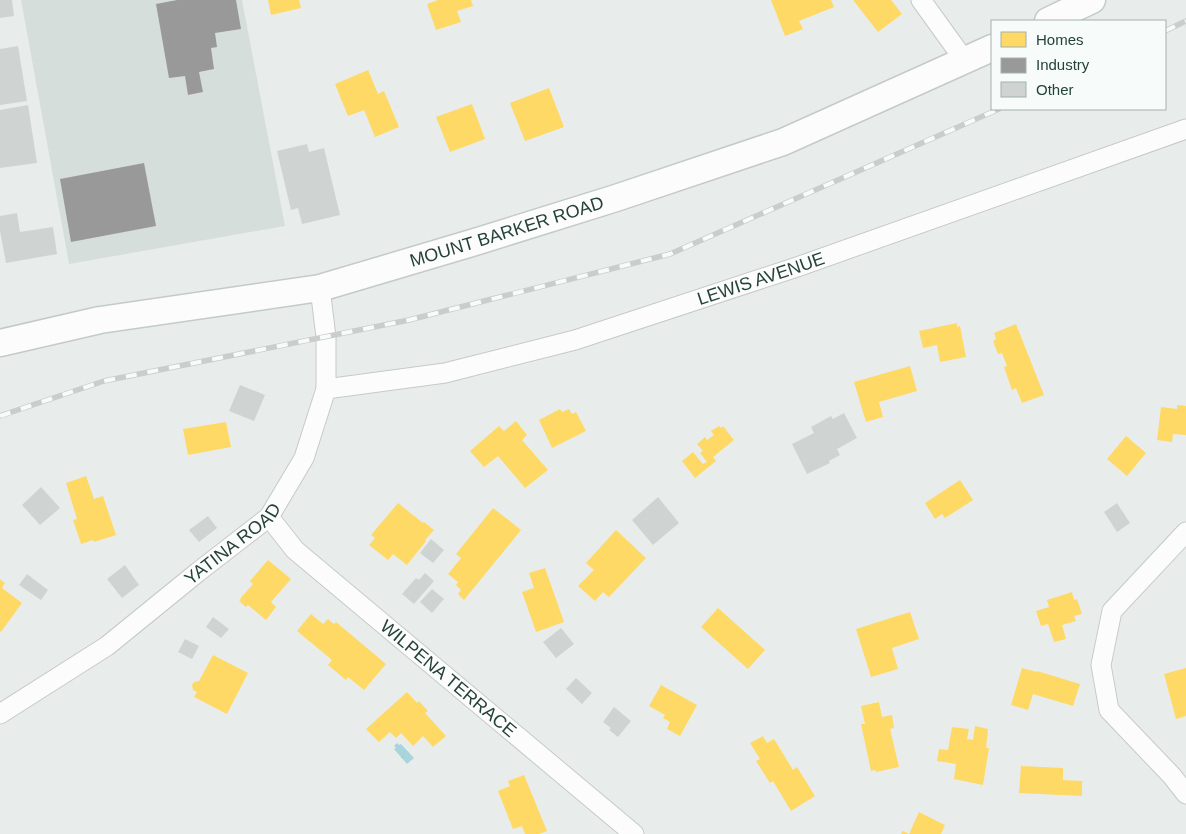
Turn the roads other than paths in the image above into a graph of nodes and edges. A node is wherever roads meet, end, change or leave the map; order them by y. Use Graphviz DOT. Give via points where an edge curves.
graph roads {
  1 [pos="921,0"];
  2 [pos="1092,0"];
  3 [pos="1050,20"];
  4 [pos="991,48"];
  5 [pos="965,61"];
  6 [pos="1186,129"];
  7 [pos="320,288"];
  8 [pos="0,344"];
  9 [pos="326,389"];
  10 [pos="269,517"];
  11 [pos="1186,532"];
  12 [pos="0,714"];
  13 [pos="1186,794"];
  14 [pos="634,834"];
  1 -- 5 [label="street"];
  2 -- 3 [label="main road"];
  4 -- 5 [label="main road, MOUNT BARKER ROAD"];
  5 -- 7 [label="main road, MOUNT BARKER ROAD" via="783,142 626,195"];
  6 -- 9 [label="street, LEWIS AVENUE" via="797,267 575,340 446,373"];
  7 -- 8 [label="main road, MOUNT BARKER ROAD" via="100,320"];
  7 -- 9 [label="street, YATINA ROAD" via="326,338"];
  9 -- 10 [label="street, YATINA ROAD" via="304,458"];
  10 -- 12 [label="street, YATINA ROAD" via="107,646"];
  10 -- 14 [label="street, WILPENA TERRACE" via="295,550"];
  11 -- 13 [label="street" via="1112,611 1101,665 1109,710"];
}
